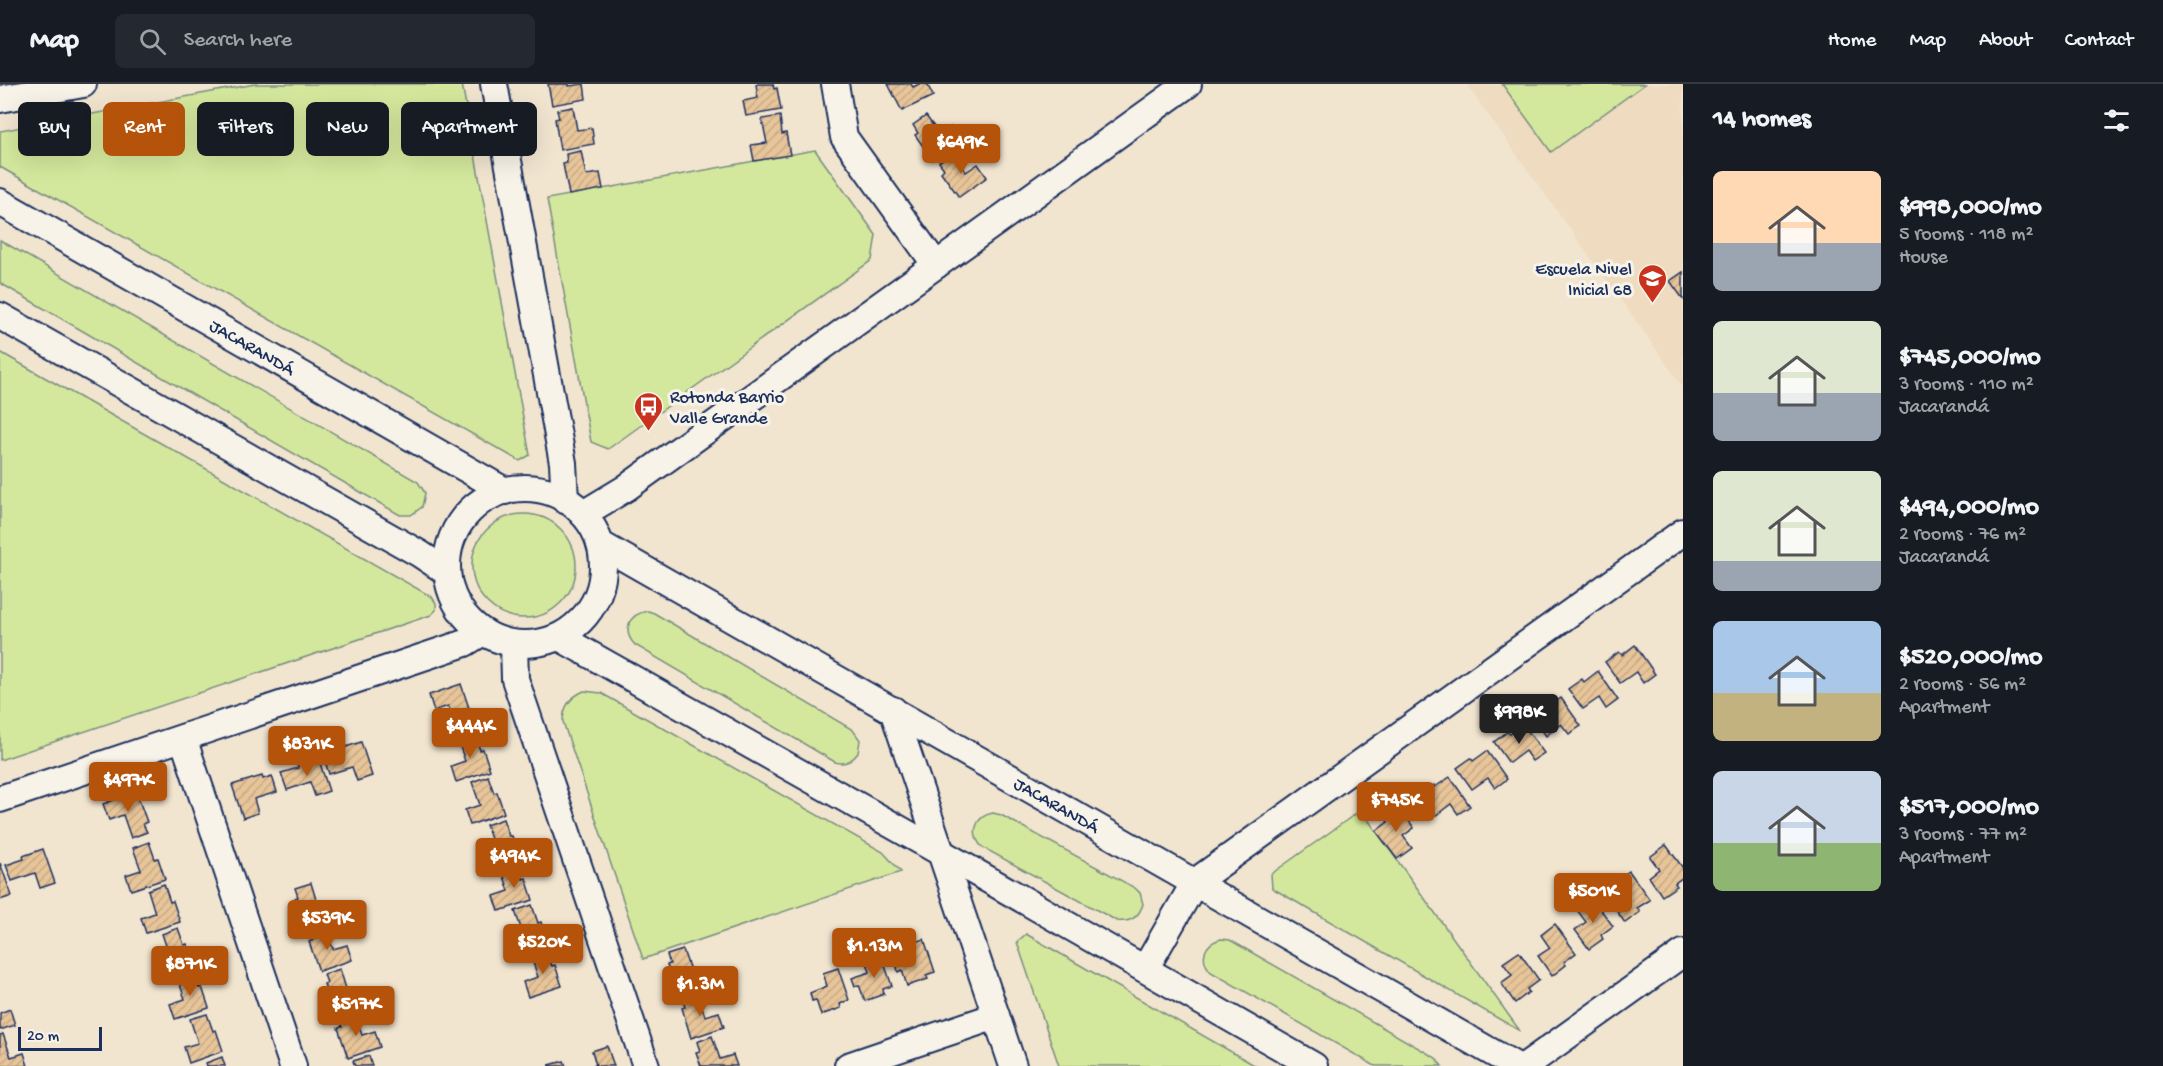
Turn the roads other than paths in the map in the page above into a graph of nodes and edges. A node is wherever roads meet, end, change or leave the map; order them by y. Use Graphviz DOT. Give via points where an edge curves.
graph roads {
  1 [pos="83,84"];
  2 [pos="494,84"];
  3 [pos="835,84"];
  4 [pos="1188,84"];
  5 [pos="0,99"];
  6 [pos="0,202"];
  7 [pos="936,265"];
  8 [pos="0,316"];
  9 [pos="505,491"];
  10 [pos="574,507"];
  11 [pos="1683,532"];
  12 [pos="600,544"];
  13 [pos="447,572"];
  14 [pos="483,632"];
  15 [pos="559,637"];
  16 [pos="514,644"];
  17 [pos="893,710"];
  18 [pos="183,738"];
  19 [pos="0,799"];
  20 [pos="940,852"];
  21 [pos="1195,882"];
  22 [pos="1683,952"];
  23 [pos="1145,969"];
  24 [pos="996,1016"];
  25 [pos="293,1066"];
  26 [pos="646,1066"];
  27 [pos="848,1066"];
  28 [pos="1013,1066"];
  29 [pos="1314,1066"];
  30 [pos="1516,1066"];
  31 [pos="1525,1066"];
  1 -- 5 [label="street"];
  2 -- 10 [label="street"];
  3 -- 7 [label="street" via="844,137"];
  4 -- 7 [label="street"];
  6 -- 9 [label="street, JACARANDÁ"];
  7 -- 10 [label="street" via="626,488"];
  8 -- 13 [label="street"];
  9 -- 10 [label="street" via="546,491"];
  9 -- 13 [label="street" via="485,499 456,530"];
  10 -- 12 [label="street" via="596,533"];
  11 -- 21 [label="street"];
  12 -- 15 [label="street" via="600,587 591,607"];
  12 -- 17 [label="street, JACARANDÁ"];
  13 -- 14 [label="street" via="458,606"];
  14 -- 16 [label="street"];
  14 -- 18 [label="street" via="465,643"];
  15 -- 16 [label="street"];
  15 -- 20 [label="street"];
  16 -- 26 [label="street" via="515,679"];
  17 -- 20 [label="street"];
  17 -- 21 [label="street, JACARANDÁ"];
  18 -- 19 [label="street"];
  18 -- 25 [label="street"];
  20 -- 23 [label="street"];
  20 -- 24 [label="street"];
  21 -- 23 [label="street"];
  21 -- 30 [label="street, JACARANDÁ"];
  22 -- 31 [label="street"];
  23 -- 29 [label="street"];
  24 -- 27 [label="street"];
  24 -- 28 [label="street"];
}
